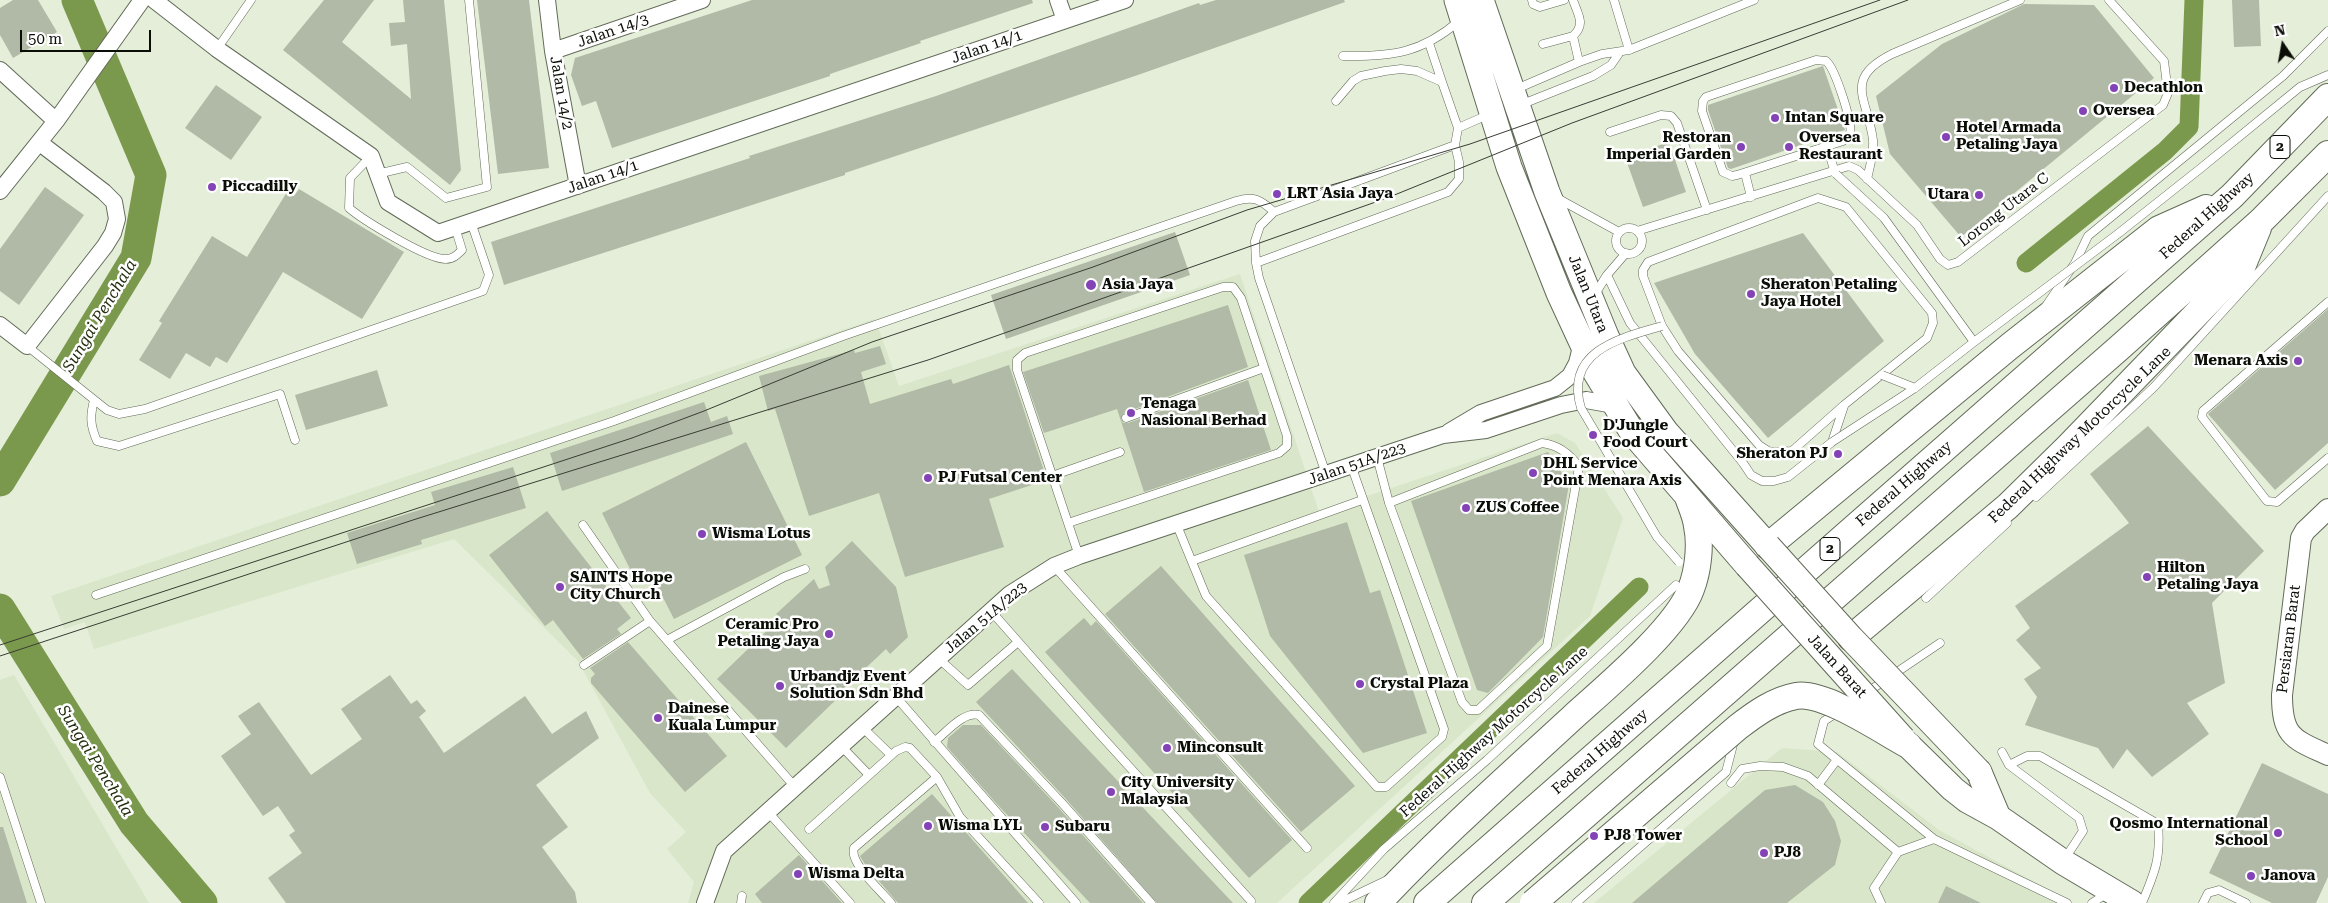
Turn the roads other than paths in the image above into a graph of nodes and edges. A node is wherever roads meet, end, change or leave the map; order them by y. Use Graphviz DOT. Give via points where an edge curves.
graph roads {
  1 [pos="154,0"];
  2 [pos="251,0"];
  3 [pos="469,0"];
  4 [pos="547,0"];
  5 [pos="702,0"];
  6 [pos="1058,0"];
  7 [pos="1125,0"];
  8 [pos="1481,0"];
  9 [pos="1532,0"];
  10 [pos="1564,0"];
  11 [pos="1573,0"];
  12 [pos="1614,0"];
  13 [pos="1754,0"];
  14 [pos="2020,0"];
  15 [pos="2109,0"];
  16 [pos="139,4"];
  17 [pos="1459,9"];
  18 [pos="1065,20"];
  19 [pos="2328,32"];
  20 [pos="1573,36"];
  21 [pos="1429,43"];
  22 [pos="1543,44"];
  23 [pos="217,49"];
  24 [pos="1629,50"];
  25 [pos="553,52"];
  26 [pos="1620,52"];
  27 [pos="1397,53"];
  28 [pos="1343,56"];
  29 [pos="1579,62"];
  30 [pos="1401,69"];
  31 [pos="0,70"];
  32 [pos="2328,75"];
  33 [pos="1442,82"];
  34 [pos="2328,97"];
  35 [pos="1515,99"];
  36 [pos="1336,101"];
  37 [pos="1492,113"];
  38 [pos="56,121"];
  39 [pos="1458,128"];
  40 [pos="1610,132"];
  41 [pos="40,143"];
  42 [pos="1455,145"];
  43 [pos="1827,146"];
  44 [pos="2328,154"];
  45 [pos="371,156"];
  46 [pos="1835,172"];
  47 [pos="1745,173"];
  48 [pos="377,174"];
  49 [pos="1866,179"];
  50 [pos="3,183"];
  51 [pos="578,186"];
  52 [pos="1547,192"];
  53 [pos="2232,196"];
  54 [pos="2328,196"];
  55 [pos="1751,197"];
  56 [pos="1707,210"];
  57 [pos="1274,212"];
  58 [pos="2261,221"];
  59 [pos="463,225"];
  60 [pos="1619,232"];
  61 [pos="1638,232"];
  62 [pos="1626,253"];
  63 [pos="1256,263"];
  64 [pos="1607,275"];
  65 [pos="1591,300"];
  66 [pos="2328,302"];
  67 [pos="2038,324"];
  68 [pos="0,325"];
  69 [pos="1662,326"];
  70 [pos="1974,342"];
  71 [pos="1582,343"];
  72 [pos="27,346"];
  73 [pos="1264,368"];
  74 [pos="1882,375"];
  75 [pos="2154,387"];
  76 [pos="1916,388"];
  77 [pos="94,400"];
  78 [pos="1844,404"];
  79 [pos="1614,405"];
  80 [pos="2103,410"];
  81 [pos="1126,418"];
  82 [pos="1443,435"];
  83 [pos="295,440"];
  84 [pos="1832,442"];
  85 [pos="1120,452"];
  86 [pos="1377,457"];
  87 [pos="2328,458"];
  88 [pos="1351,465"];
  89 [pos="1326,474"];
  90 [pos="1052,476"];
  91 [pos="1362,500"];
  92 [pos="1689,500"];
  93 [pos="1389,502"];
  94 [pos="2026,506"];
  95 [pos="2328,509"];
  96 [pos="2012,519"];
  97 [pos="1068,523"];
  98 [pos="1176,523"];
  99 [pos="583,525"];
  100 [pos="1768,546"];
  101 [pos="1079,556"];
  102 [pos="1192,561"];
  103 [pos="1054,566"];
  104 [pos="805,568"];
  105 [pos="1685,573"];
  106 [pos="96,595"];
  107 [pos="1926,598"];
  108 [pos="991,611"];
  109 [pos="650,622"];
  110 [pos="1851,638"];
  111 [pos="666,640"];
  112 [pos="1018,642"];
  113 [pos="1940,643"];
  114 [pos="938,658"];
  115 [pos="584,665"];
  116 [pos="896,697"];
  117 [pos="862,727"];
  118 [pos="1738,727"];
  119 [pos="934,742"];
  120 [pos="1908,745"];
  121 [pos="841,746"];
  122 [pos="2002,752"];
  123 [pos="891,755"];
  124 [pos="2328,755"];
  125 [pos="1836,760"];
  126 [pos="2009,765"];
  127 [pos="869,775"];
  128 [pos="0,777"];
  129 [pos="937,777"];
  130 [pos="1731,783"];
  131 [pos="1818,785"];
  132 [pos="795,787"];
  133 [pos="768,812"];
  134 [pos="1998,817"];
  135 [pos="809,828"];
  136 [pos="1934,839"];
  137 [pos="1307,848"];
  138 [pos="1898,852"];
  139 [pos="2063,862"];
  140 [pos="1411,868"];
  141 [pos="2101,897"];
  142 [pos="1251,901"];
  143 [pos="41,903"];
  144 [pos="705,903"];
  145 [pos="850,903"];
  146 [pos="891,903"];
  147 [pos="1038,903"];
  148 [pos="1076,903"];
  149 [pos="1151,903"];
  150 [pos="1334,903"];
  151 [pos="1339,903"];
  152 [pos="1378,903"];
  153 [pos="1427,903"];
  154 [pos="1485,903"];
  155 [pos="1533,903"];
  156 [pos="1576,903"];
  157 [pos="1881,903"];
  158 [pos="2067,903"];
  159 [pos="2132,903"];
  160 [pos="2142,903"];
  161 [pos="2203,903"];
  162 [pos="2246,903"];
  1 -- 23 [label="street"];
  2 -- 23 [label="lane"];
  3 -- 48 [label="lane" via="487,187 446,198 407,166"];
  4 -- 25 [label="street, Jalan 14/2"];
  5 -- 25 [label="street, Jalan 14/3"];
  6 -- 18 [label="street"];
  7 -- 18 [label="street, Jalan 14/1"];
  8 -- 35 [label="main road, Jalan Utara"];
  9 -- 10 [label="lane" via="1540,7"];
  11 -- 20 [label="lane" via="1581,24"];
  12 -- 24 [label="lane"];
  13 -- 24 [label="lane"];
  14 -- 49 [label="lane" via="1892,54 1869,69 1861,91 1873,143"];
  15 -- 49 [label="lane, Lorong Utara C" via="2164,61 2168,93 2163,105 1958,262 1948,264 1940,259 1916,226"];
  16 -- 38 [label="street"];
  17 -- 21 [label="lane"];
  17 -- 37 [label="main road, Jalan Utara"];
  18 -- 51 [label="street, Jalan 14/1"];
  19 -- 67 [label="lane" via="2283,76 2088,236"];
  20 -- 22 [label="lane"];
  20 -- 29 [label="lane"];
  21 -- 27 [label="lane"];
  21 -- 33 [label="lane"];
  23 -- 45 [label="street"];
  24 -- 26 [label="lane"];
  25 -- 51 [label="street, Jalan 14/2"];
  26 -- 29 [label="lane"];
  26 -- 35 [label="lane" via="1611,65 1593,76"];
  27 -- 28 [label="lane"];
  27 -- 30 [label="lane"];
  29 -- 35 [label="lane"];
  30 -- 33 [label="lane" via="1417,71"];
  30 -- 36 [label="lane" via="1361,76"];
  31 -- 38 [label="street"];
  32 -- 70 [label="lane, bridge" via="2300,86 2119,233"];
  33 -- 39 [label="lane"];
  34 -- 53 [label="highway, Federal Highway / 2"];
  35 -- 52 [label="main road, Jalan Utara"];
  37 -- 39 [label="lane"];
  37 -- 71 [label="main road, Jalan Utara" via="1510,167"];
  38 -- 41 [label="street"];
  39 -- 42 [label="lane"];
  40 -- 56 [label="lane" via="1660,115 1670,116 1677,123"];
  41 -- 50 [label="street"];
  41 -- 72 [label="street" via="104,192 114,202 117,219 105,246"];
  42 -- 57 [label="lane"];
  42 -- 63 [label="lane" via="1459,179 1448,192"];
  43 -- 46 [label="lane"];
  43 -- 47 [label="lane"];
  43 -- 47 [label="lane" via="1847,138 1852,129 1833,68 1821,60 1710,95 1703,101 1702,111 1723,172 1732,176"];
  44 -- 58 [label="highway"];
  45 -- 48 [label="street, Jalan 14/1"];
  45 -- 59 [label="lane" via="350,178 349,208 359,217 423,253 444,260 455,257 462,250"];
  46 -- 49 [label="lane, Lorong Utara C" via="1846,166 1853,167"];
  46 -- 55 [label="lane, Lorong Utara C"];
  46 -- 70 [label="lane, bridge" via="1884,218"];
  47 -- 55 [label="lane"];
  48 -- 59 [label="street, Jalan 14/1" via="388,202 438,234"];
  51 -- 59 [label="street, Jalan 14/1"];
  52 -- 60 [label="lane"];
  52 -- 65 [label="main road, Jalan Utara"];
  53 -- 67 [label="highway" via="2159,229"];
  53 -- 153 [label="highway, Federal Highway / 2"];
  54 -- 75 [label="lane, Federal Highway Motorcycle Lane"];
  55 -- 56 [label="lane, Lorong Utara C"];
  56 -- 61 [label="lane, Lorong Utara C"];
  57 -- 63 [label="lane" via="1265,219 1257,234"];
  57 -- 106 [label="lane" via="1259,199 1236,201 843,336 604,424"];
  58 -- 80 [label="highway" via="2242,266"];
  58 -- 154 [label="highway"];
  59 -- 77 [label="lane" via="489,275 483,292 145,409 119,414"];
  60 -- 61 [label="lane" via="1630,228"];
  60 -- 62 [label="lane" via="1616,243"];
  61 -- 62 [label="lane" via="1640,246 1634,252"];
  62 -- 64 [label="lane"];
  63 -- 89 [label="lane"];
  64 -- 65 [label="lane"];
  64 -- 84 [label="lane, bridge" via="1630,323 1751,475 1762,481 1788,477"];
  65 -- 100 [label="main road, Jalan Utara" via="1623,373 1666,432"];
  66 -- 87 [label="lane" via="2203,411 2202,417 2266,501 2277,502"];
  67 -- 100 [label="highway"];
  68 -- 72 [label="street"];
  69 -- 74 [label="lane" via="1643,276 1648,262 1818,198 1846,207 1932,313 1933,323 1927,338"];
  69 -- 78 [label="lane" via="1678,351 1721,402 1758,445 1770,452 1792,451"];
  69 -- 105 [label="lane, bridge" via="1624,337 1595,354 1582,369 1577,394 1581,408 1657,536"];
  70 -- 76 [label="lane, bridge"];
  71 -- 79 [label="main road, Jalan Utara"];
  71 -- 82 [label="street, Jalan 51A/223" via="1578,363 1570,376 1555,388 1481,413"];
  72 -- 77 [label="lane"];
  73 -- 81 [label="lane"];
  73 -- 90 [label="lane" via="1240,295 1228,286 1025,353 1017,360 1017,370"];
  73 -- 97 [label="lane" via="1288,436 1284,450"];
  74 -- 76 [label="lane, bridge"];
  74 -- 78 [label="lane"];
  75 -- 80 [label="lane"];
  75 -- 94 [label="lane, Federal Highway Motorcycle Lane"];
  76 -- 84 [label="lane, bridge"];
  77 -- 83 [label="lane" via="90,419 97,441 119,446 280,394"];
  78 -- 84 [label="lane"];
  79 -- 82 [label="street, Jalan 51A/223" via="1586,400 1560,405 1486,430"];
  79 -- 92 [label="main road, Jalan Utara" via="1632,432"];
  80 -- 110 [label="highway" via="2008,506"];
  82 -- 86 [label="street, Jalan 51A/223"];
  85 -- 90 [label="lane"];
  86 -- 88 [label="street, Jalan 51A/223"];
  86 -- 93 [label="lane"];
  88 -- 89 [label="street, Jalan 51A/223"];
  88 -- 91 [label="lane"];
  89 -- 98 [label="street, Jalan 51A/223"];
  90 -- 97 [label="lane"];
  91 -- 102 [label="lane"];
  91 -- 102 [label="lane" via="1444,729 1442,737 1386,787 1377,787 1206,596"];
  92 -- 105 [label="highway" via="1698,526 1698,552"];
  92 -- 120 [label="main road, Jalan Barat, bridge"];
  93 -- 93 [label="lane" via="1542,443 1554,445 1574,459 1579,467 1547,646 1478,710 1469,710 1462,702"];
  95 -- 124 [label="street, Persiaran Barat" via="2301,538 2282,695 2283,722 2294,739"];
  96 -- 107 [label="lane, Federal Highway Motorcycle Lane"];
  97 -- 101 [label="lane"];
  98 -- 101 [label="street, Jalan 51A/223"];
  98 -- 102 [label="lane"];
  99 -- 109 [label="lane"];
  100 -- 110 [label="main road, Jalan Barat, bridge"];
  101 -- 103 [label="street, Jalan 51A/223"];
  103 -- 108 [label="street, Jalan 51A/223" via="1010,594"];
  103 -- 137 [label="lane"];
  104 -- 111 [label="lane"];
  105 -- 140 [label="highway" via="1683,606 1659,634"];
  105 -- 150 [label="lane, Federal Highway Motorcycle Lane" via="1487,760 1384,850"];
  108 -- 112 [label="lane"];
  108 -- 114 [label="street, Jalan 51A/223"];
  109 -- 111 [label="lane"];
  109 -- 115 [label="lane"];
  110 -- 134 [label="main road, Jalan Barat, bridge" via="1979,772"];
  111 -- 132 [label="lane"];
  112 -- 114 [label="lane" via="968,685"];
  112 -- 142 [label="lane"];
  113 -- 125 [label="lane" via="1824,721 1818,744"];
  114 -- 116 [label="street, Jalan 51A/223"];
  116 -- 117 [label="street, Jalan 51A/223"];
  116 -- 119 [label="lane"];
  117 -- 121 [label="street, Jalan 51A/223"];
  117 -- 123 [label="lane"];
  118 -- 120 [label="highway, bridge" via="1778,702 1798,696 1819,698"];
  118 -- 155 [label="highway, bridge"];
  118 -- 156 [label="lane" via="1726,772"];
  119 -- 148 [label="lane"];
  119 -- 149 [label="lane" via="965,717 979,715"];
  120 -- 134 [label="main road, Jalan Barat" via="1953,789"];
  121 -- 127 [label="lane"];
  121 -- 132 [label="street, Jalan 51A/223"];
  122 -- 126 [label="lane"];
  123 -- 127 [label="lane"];
  123 -- 129 [label="lane" via="900,748 910,748"];
  125 -- 131 [label="lane"];
  125 -- 136 [label="lane"];
  126 -- 139 [label="lane" via="2079,818 2083,831"];
  126 -- 160 [label="lane" via="2027,756 2040,756 2158,824 2160,848 2155,873"];
  127 -- 135 [label="lane"];
  128 -- 143 [label="lane"];
  129 -- 146 [label="lane" via="854,848 856,862"];
  129 -- 147 [label="lane" via="960,817"];
  130 -- 131 [label="lane" via="1742,769 1760,766 1783,767 1808,776"];
  131 -- 138 [label="lane"];
  132 -- 133 [label="street, Jalan 51A/223"];
  133 -- 144 [label="street, Jalan 51A/223" via="724,851"];
  133 -- 145 [label="lane"];
  134 -- 139 [label="main road, Jalan Barat"];
  136 -- 138 [label="lane"];
  136 -- 158 [label="lane"];
  138 -- 157 [label="lane" via="1874,888"];
  139 -- 141 [label="main road, Jalan Barat"];
  140 -- 151 [label="lane"];
  140 -- 152 [label="highway"];
  141 -- 159 [label="main road, Jalan Barat"];
  161 -- 162 [label="lane" via="2208,893 2219,890"];
}
